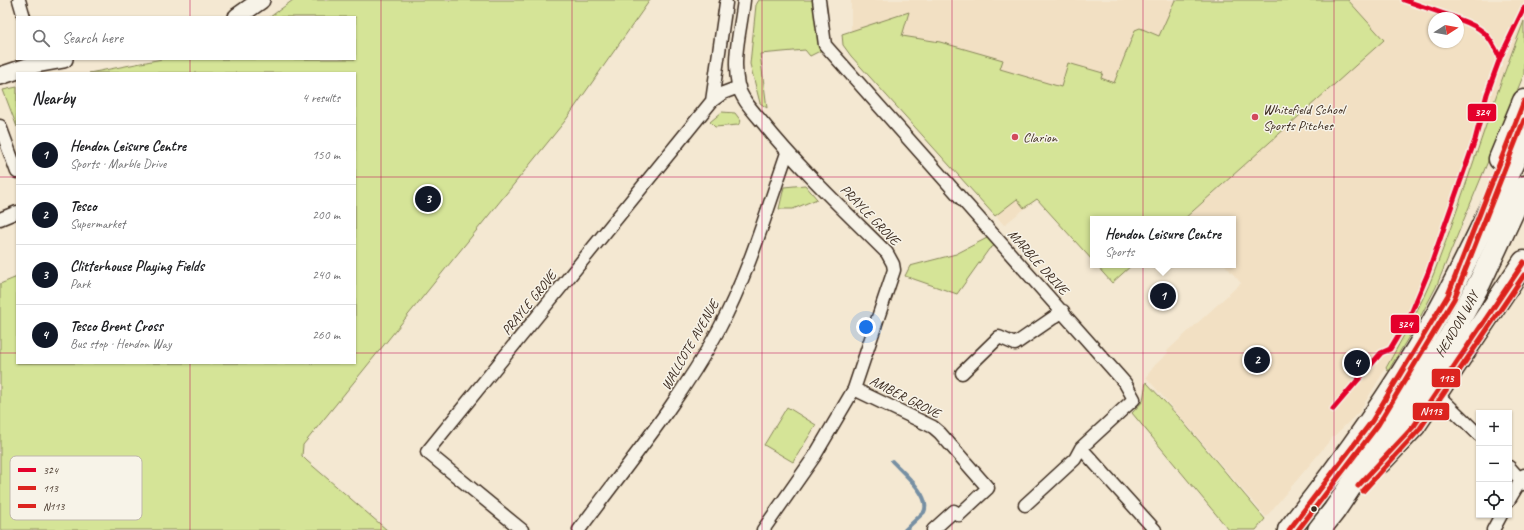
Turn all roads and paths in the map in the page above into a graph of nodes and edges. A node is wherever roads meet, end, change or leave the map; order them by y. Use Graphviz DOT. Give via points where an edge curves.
graph roads {
  1 [pos="19,0"];
  2 [pos="261,0"];
  3 [pos="744,0"];
  4 [pos="819,0"];
  5 [pos="726,2"];
  6 [pos="24,16"];
  7 [pos="238,16"];
  8 [pos="54,60"];
  9 [pos="35,62"];
  10 [pos="0,76"];
  11 [pos="738,87"];
  12 [pos="712,101"];
  13 [pos="1524,101"];
  14 [pos="0,126"];
  15 [pos="1524,139"];
  16 [pos="787,153"];
  17 [pos="16,169"];
  18 [pos="1524,187"];
  19 [pos="16,212"];
  20 [pos="0,220"];
  21 [pos="1524,262"];
  22 [pos="1448,295"];
  23 [pos="1063,311"];
  24 [pos="962,373"];
  25 [pos="854,389"];
  26 [pos="1437,394"];
  27 [pos="1476,432"];
  28 [pos="1081,448"];
  29 [pos="1512,470"];
  30 [pos="1523,479"];
  31 [pos="1512,496"];
  32 [pos="1025,505"];
  33 [pos="1334,511"];
  34 [pos="1499,518"];
  35 [pos="522,530"];
  36 [pos="579,530"];
  37 [pos="763,530"];
  38 [pos="933,530"];
  39 [pos="1155,530"];
  40 [pos="1290,530"];
  41 [pos="1319,530"];
  42 [pos="1492,530"];
  1 -- 6 [label="street"];
  2 -- 7 [label="street"];
  3 -- 11 [label="street, PRAYLE GROVE" via="736,54"];
  4 -- 23 [label="street, MARBLE DRIVE" via="825,45"];
  5 -- 12 [label="street"];
  8 -- 9 [label="street"];
  9 -- 10 [label="street"];
  11 -- 12 [label="street, PRAYLE GROVE"];
  11 -- 16 [label="street, PRAYLE GROVE" via="746,102"];
  12 -- 35 [label="street, PRAYLE GROVE" via="428,452"];
  13 -- 22 [label="highway"];
  14 -- 17 [label="street"];
  15 -- 22 [label="highway, HENDON WAY"];
  16 -- 25 [label="street, PRAYLE GROVE" via="887,254 893,264 893,276"];
  16 -- 36 [label="street, WALLCOTE AVENUE" via="744,274 718,330 683,390"];
  18 -- 33 [label="highway, HENDON WAY" via="1480,282 1450,337"];
  19 -- 20 [label="street"];
  21 -- 26 [label="highway"];
  22 -- 40 [label="highway, HENDON WAY" via="1372,421"];
  23 -- 24 [label="street" via="1015,344 999,337"];
  23 -- 28 [label="street, MARBLE DRIVE" via="1125,384 1134,399"];
  25 -- 37 [label="street, PRAYLE GROVE" via="814,456"];
  25 -- 38 [label="street, AMBER GROVE" via="933,427 988,488 959,515 954,511"];
  26 -- 27 [label="street"];
  26 -- 33 [label="highway" via="1414,426"];
  28 -- 32 [label="street" via="1074,459"];
  28 -- 39 [label="street"];
  29 -- 30 [label="street"];
  30 -- 31 [label="street"];
  33 -- 41 [label="highway, HENDON WAY"];
  34 -- 42 [label="street"];
}
